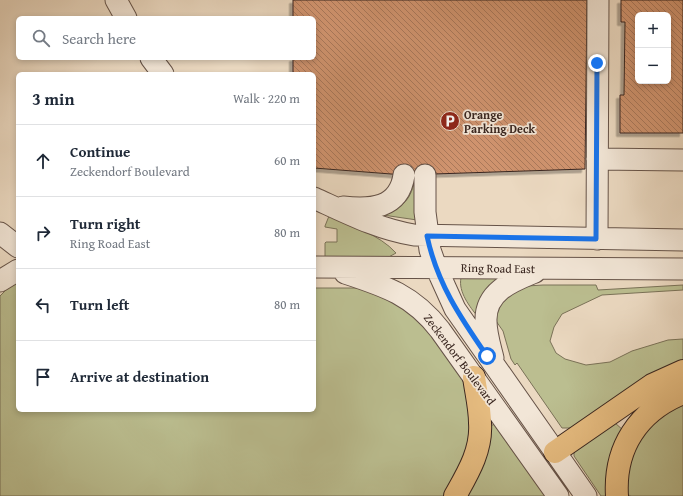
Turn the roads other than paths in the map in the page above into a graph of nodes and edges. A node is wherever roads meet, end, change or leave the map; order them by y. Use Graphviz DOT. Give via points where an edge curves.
graph roads {
  1 [pos="116,0"];
  2 [pos="598,0"];
  3 [pos="125,16"];
  4 [pos="152,60"];
  5 [pos="162,72"];
  6 [pos="597,159"];
  7 [pos="683,160"];
  8 [pos="404,175"];
  9 [pos="425,175"];
  10 [pos="322,201"];
  11 [pos="0,233"];
  12 [pos="427,236"];
  13 [pos="596,239"];
  14 [pos="683,240"];
  15 [pos="16,245"];
  16 [pos="320,267"];
  17 [pos="436,267"];
  18 [pos="544,269"];
  19 [pos="683,269"];
  20 [pos="16,271"];
  21 [pos="0,281"];
  22 [pos="494,366"];
  23 [pos="683,371"];
  24 [pos="474,377"];
  25 [pos="683,393"];
  26 [pos="555,452"];
  27 [pos="455,496"];
  28 [pos="558,496"];
  29 [pos="586,496"];
  30 [pos="617,496"];
  1 -- 3 [label="street"];
  2 -- 6 [label="street"];
  4 -- 5 [label="street"];
  6 -- 7 [label="street"];
  6 -- 13 [label="street"];
  8 -- 10 [label="street" via="397,194 378,207 356,208"];
  9 -- 12 [label="street, Zeckendorf Boulevard"];
  10 -- 12 [label="street" via="387,230"];
  11 -- 15 [label="street"];
  12 -- 13 [label="street"];
  12 -- 17 [label="street, Zeckendorf Boulevard"];
  13 -- 14 [label="street"];
  16 -- 17 [label="street, Ring Road East"];
  16 -- 24 [label="street, Zeckendorf Boulevard" via="380,284 417,305 433,321"];
  17 -- 18 [label="street, Ring Road East"];
  17 -- 22 [label="street, Zeckendorf Boulevard" via="460,318"];
  18 -- 19 [label="street, Ring Road East"];
  18 -- 22 [label="street" via="509,283 497,292 490,302 486,321"];
  20 -- 21 [label="street"];
  22 -- 26 [label="street, Zeckendorf Boulevard"];
  23 -- 26 [label="highway" via="652,385"];
  24 -- 27 [label="highway" via="480,422 479,439 472,465"];
  24 -- 28 [label="street, Zeckendorf Boulevard"];
  25 -- 30 [label="highway" via="655,408 632,432 617,470"];
  26 -- 29 [label="street, Zeckendorf Boulevard"];
}
